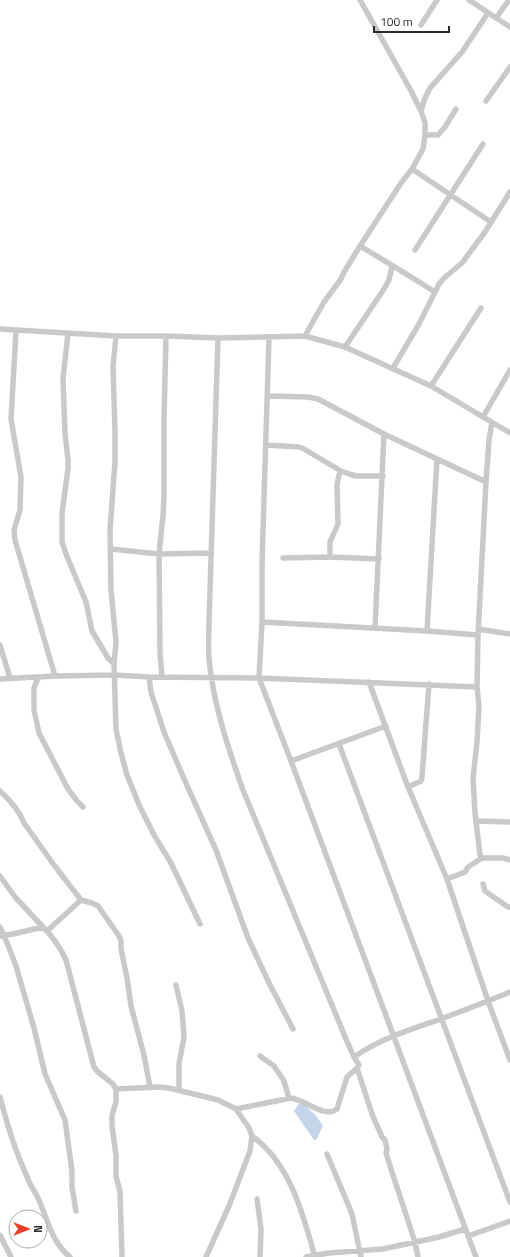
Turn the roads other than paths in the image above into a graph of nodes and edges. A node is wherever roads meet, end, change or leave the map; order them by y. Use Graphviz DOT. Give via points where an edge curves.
graph roads {
  1 [pos="360,0"];
  2 [pos="437,0"];
  3 [pos="469,0"];
  4 [pos="508,0"];
  5 [pos="488,13"];
  6 [pos="496,18"];
  7 [pos="421,25"];
  8 [pos="510,27"];
  9 [pos="510,67"];
  10 [pos="486,101"];
  11 [pos="456,109"];
  12 [pos="421,111"];
  13 [pos="425,135"];
  14 [pos="483,144"];
  15 [pos="412,168"];
  16 [pos="510,192"];
  17 [pos="450,195"];
  18 [pos="491,222"];
  19 [pos="360,246"];
  20 [pos="415,250"];
  21 [pos="392,266"];
  22 [pos="435,292"];
  23 [pos="481,308"];
  24 [pos="0,329"];
  25 [pos="16,331"];
  26 [pos="68,333"];
  27 [pos="116,336"];
  28 [pos="166,336"];
  29 [pos="306,336"];
  30 [pos="269,337"];
  31 [pos="218,338"];
  32 [pos="345,347"];
  33 [pos="393,368"];
  34 [pos="510,370"];
  35 [pos="431,386"];
  36 [pos="268,396"];
  37 [pos="483,417"];
  38 [pos="492,422"];
  39 [pos="510,433"];
  40 [pos="384,434"];
  41 [pos="266,446"];
  42 [pos="437,460"];
  43 [pos="341,471"];
  44 [pos="383,476"];
  45 [pos="486,482"];
  46 [pos="111,549"];
  47 [pos="211,553"];
  48 [pos="159,554"];
  49 [pos="330,557"];
  50 [pos="283,558"];
  51 [pos="379,559"];
  52 [pos="262,622"];
  53 [pos="375,628"];
  54 [pos="427,631"];
  55 [pos="478,632"];
  56 [pos="510,634"];
  57 [pos="0,645"];
  58 [pos="114,664"];
  59 [pos="115,675"];
  60 [pos="54,676"];
  61 [pos="40,677"];
  62 [pos="149,677"];
  63 [pos="162,677"];
  64 [pos="212,677"];
  65 [pos="10,678"];
  66 [pos="259,678"];
  67 [pos="0,679"];
  68 [pos="369,682"];
  69 [pos="428,684"];
  70 [pos="477,687"];
  71 [pos="386,726"];
  72 [pos="339,744"];
  73 [pos="291,761"];
  74 [pos="408,787"];
  75 [pos="0,791"];
  76 [pos="83,807"];
  77 [pos="476,821"];
  78 [pos="510,822"];
  79 [pos="482,858"];
  80 [pos="510,860"];
  81 [pos="0,876"];
  82 [pos="446,879"];
  83 [pos="484,884"];
  84 [pos="81,900"];
  85 [pos="510,907"];
  86 [pos="200,924"];
  87 [pos="0,927"];
  88 [pos="45,929"];
  89 [pos="2,936"];
  90 [pos="176,985"];
  91 [pos="510,992"];
  92 [pos="488,1001"];
  93 [pos="441,1019"];
  94 [pos="293,1029"];
  95 [pos="393,1036"];
  96 [pos="260,1056"];
  97 [pos="354,1058"];
  98 [pos="510,1060"];
  99 [pos="357,1068"];
  100 [pos="150,1087"];
  101 [pos="116,1089"];
  102 [pos="179,1090"];
  103 [pos="0,1097"];
  104 [pos="289,1098"];
  105 [pos="1,1108"];
  106 [pos="236,1109"];
  107 [pos="252,1136"];
  108 [pos="327,1154"];
  109 [pos="257,1199"];
  110 [pos="510,1202"];
  111 [pos="76,1211"];
  112 [pos="510,1221"];
  113 [pos="465,1229"];
  114 [pos="0,1235"];
  115 [pos="468,1236"];
  116 [pos="415,1242"];
  117 [pos="361,1254"];
  118 [pos="315,1256"];
  119 [pos="11,1257"];
  120 [pos="70,1257"];
  121 [pos="122,1257"];
  122 [pos="206,1257"];
  123 [pos="260,1257"];
  124 [pos="306,1257"];
  125 [pos="418,1257"];
  126 [pos="476,1257"];
  1 -- 12 [label="street"];
  2 -- 7 [label="street"];
  3 -- 5 [label="street"];
  4 -- 6 [label="street"];
  5 -- 6 [label="street"];
  5 -- 12 [label="street" via="462,52 430,88"];
  6 -- 8 [label="street"];
  9 -- 10 [label="street"];
  11 -- 13 [label="street" via="438,135"];
  12 -- 13 [label="street"];
  13 -- 15 [label="street" via="423,148"];
  14 -- 17 [label="street"];
  15 -- 17 [label="street"];
  15 -- 19 [label="street"];
  16 -- 18 [label="street"];
  17 -- 18 [label="street"];
  17 -- 20 [label="street"];
  18 -- 22 [label="street" via="462,263 444,278"];
  19 -- 21 [label="street"];
  19 -- 29 [label="street" via="324,302"];
  21 -- 22 [label="street"];
  21 -- 32 [label="street" via="384,289"];
  22 -- 33 [label="street"];
  23 -- 35 [label="street"];
  24 -- 25 [label="street"];
  25 -- 26 [label="street"];
  25 -- 60 [label="street" via="11,419 21,477 20,510 14,530 15,540"];
  26 -- 27 [label="street"];
  26 -- 58 [label="street" via="63,379 68,469 62,513 62,542 86,602 92,631"];
  27 -- 28 [label="street"];
  27 -- 46 [label="street"];
  28 -- 31 [label="street"];
  28 -- 48 [label="street" via="163,502"];
  29 -- 30 [label="street"];
  29 -- 32 [label="street"];
  30 -- 31 [label="street"];
  30 -- 36 [label="street"];
  31 -- 47 [label="street"];
  32 -- 33 [label="street"];
  33 -- 35 [label="street"];
  34 -- 37 [label="street"];
  35 -- 37 [label="street"];
  36 -- 40 [label="street" via="318,399"];
  36 -- 41 [label="street"];
  37 -- 38 [label="street"];
  38 -- 39 [label="street"];
  38 -- 45 [label="street" via="488,440"];
  40 -- 42 [label="street"];
  40 -- 44 [label="street"];
  41 -- 43 [label="street" via="299,447"];
  41 -- 52 [label="street"];
  42 -- 45 [label="street"];
  42 -- 54 [label="street"];
  43 -- 44 [label="street" via="356,476"];
  43 -- 49 [label="street" via="337,485 338,524 330,542"];
  44 -- 51 [label="street"];
  45 -- 55 [label="street"];
  46 -- 48 [label="street"];
  46 -- 58 [label="street" via="111,590 116,642"];
  47 -- 48 [label="street"];
  47 -- 64 [label="street" via="209,658"];
  48 -- 63 [label="street"];
  49 -- 50 [label="street"];
  49 -- 51 [label="street"];
  51 -- 53 [label="street"];
  52 -- 53 [label="street"];
  52 -- 66 [label="street"];
  53 -- 54 [label="street"];
  54 -- 55 [label="street"];
  55 -- 56 [label="street"];
  55 -- 70 [label="street"];
  57 -- 65 [label="street"];
  58 -- 59 [label="street"];
  59 -- 60 [label="street"];
  59 -- 62 [label="street"];
  59 -- 86 [label="street" via="116,729 127,775 140,807 171,863"];
  60 -- 61 [label="street"];
  61 -- 65 [label="street"];
  61 -- 76 [label="street" via="34,688 34,710 39,733 68,789"];
  62 -- 63 [label="street"];
  62 -- 94 [label="street" via="151,692 164,732 216,850 248,938"];
  63 -- 64 [label="street"];
  64 -- 66 [label="street"];
  64 -- 97 [label="street" via="224,730 243,790"];
  65 -- 67 [label="street"];
  66 -- 68 [label="street"];
  66 -- 73 [label="street"];
  68 -- 69 [label="street"];
  68 -- 71 [label="street"];
  69 -- 70 [label="street"];
  69 -- 74 [label="street" via="422,777 421,781"];
  70 -- 77 [label="street" via="479,706 473,778"];
  71 -- 72 [label="street"];
  71 -- 74 [label="street"];
  72 -- 73 [label="street"];
  72 -- 93 [label="street"];
  73 -- 95 [label="street"];
  74 -- 82 [label="street"];
  75 -- 84 [label="street"];
  77 -- 78 [label="street"];
  77 -- 79 [label="street"];
  79 -- 80 [label="street"];
  79 -- 82 [label="street" via="465,872"];
  81 -- 88 [label="street"];
  82 -- 92 [label="street"];
  83 -- 85 [label="street" via="486,891"];
  84 -- 88 [label="street"];
  84 -- 100 [label="street" via="98,906 121,941 131,1006"];
  87 -- 89 [label="street"];
  88 -- 89 [label="street"];
  88 -- 101 [label="street" via="66,960 94,1067"];
  89 -- 111 [label="street" via="16,966 45,1074 65,1120"];
  90 -- 102 [label="street" via="184,1037 179,1064"];
  91 -- 92 [label="street"];
  92 -- 93 [label="street"];
  92 -- 98 [label="street"];
  93 -- 95 [label="street"];
  93 -- 110 [label="street"];
  95 -- 97 [label="street"];
  95 -- 113 [label="street"];
  96 -- 104 [label="street" via="274,1066 284,1081"];
  97 -- 99 [label="street" via="359,1065"];
  99 -- 104 [label="street" via="347,1077 334,1112 326,1112"];
  99 -- 116 [label="street" via="372,1114 385,1140 392,1175"];
  100 -- 101 [label="street"];
  100 -- 102 [label="street"];
  101 -- 121 [label="street" via="112,1126 116,1176 120,1192"];
  102 -- 106 [label="street" via="218,1100"];
  103 -- 105 [label="street"];
  104 -- 106 [label="street"];
  105 -- 120 [label="street" via="28,1180 55,1238"];
  106 -- 107 [label="street"];
  107 -- 118 [label="street" via="262,1143 286,1176 297,1200"];
  107 -- 122 [label="street" via="246,1163"];
  108 -- 117 [label="street" via="352,1214"];
  109 -- 123 [label="street" via="261,1229"];
  112 -- 115 [label="street"];
  113 -- 115 [label="street"];
  113 -- 116 [label="street"];
  114 -- 119 [label="street"];
  115 -- 126 [label="street"];
  116 -- 117 [label="street"];
  116 -- 125 [label="street"];
  117 -- 118 [label="street"];
  118 -- 124 [label="street"];
}
